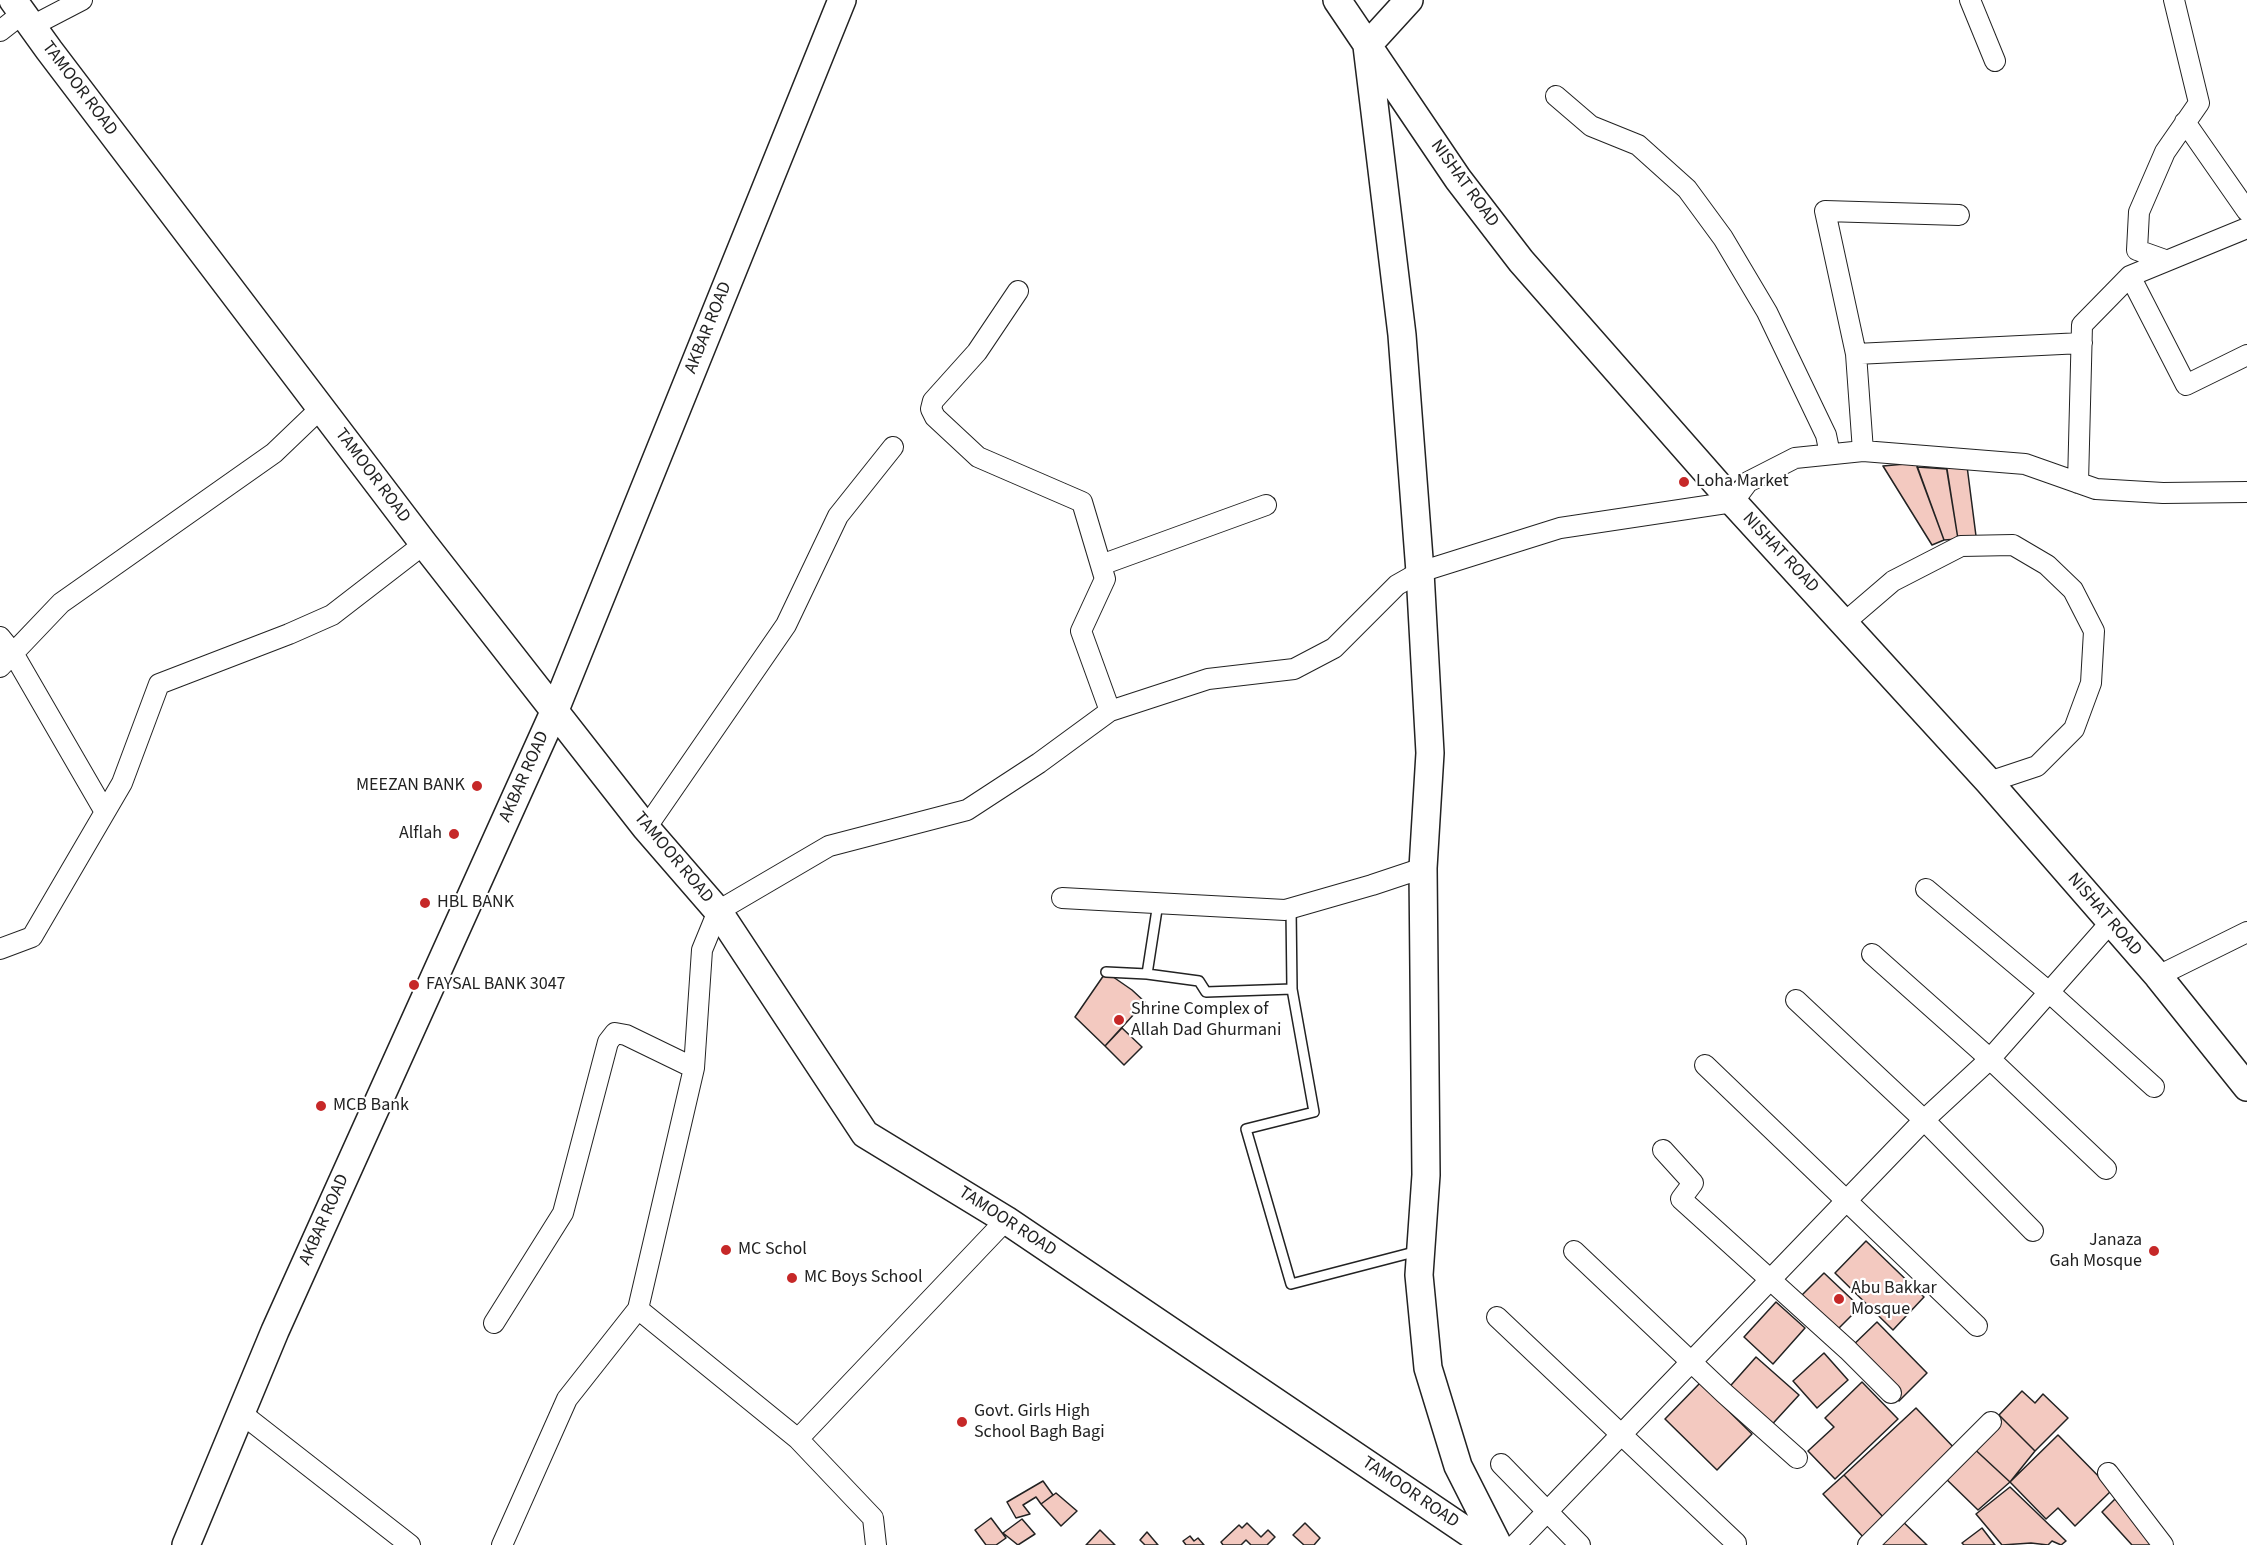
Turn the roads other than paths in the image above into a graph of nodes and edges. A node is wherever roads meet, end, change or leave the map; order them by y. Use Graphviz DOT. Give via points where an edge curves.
graph roads {
  1 [pos="82,0"];
  2 [pos="842,0"];
  3 [pos="1337,0"];
  4 [pos="1409,0"];
  5 [pos="1970,0"];
  6 [pos="2174,0"];
  7 [pos="23,13"];
  8 [pos="0,31"];
  9 [pos="1367,46"];
  10 [pos="1995,61"];
  11 [pos="1556,96"];
  12 [pos="2186,122"];
  13 [pos="2247,211"];
  14 [pos="1959,215"];
  15 [pos="2247,228"];
  16 [pos="2165,260"];
  17 [pos="2130,276"];
  18 [pos="1018,291"];
  19 [pos="2082,343"];
  20 [pos="1856,354"];
  21 [pos="2247,356"];
  22 [pos="321,408"];
  23 [pos="893,447"];
  24 [pos="1863,451"];
  25 [pos="1830,454"];
  26 [pos="2078,483"];
  27 [pos="2247,492"];
  28 [pos="1733,502"];
  29 [pos="1266,505"];
  30 [pos="424,544"];
  31 [pos="1101,565"];
  32 [pos="1419,572"];
  33 [pos="1844,623"];
  34 [pos="0,637"];
  35 [pos="6,660"];
  36 [pos="555,710"];
  37 [pos="1110,711"];
  38 [pos="1989,782"];
  39 [pos="105,812"];
  40 [pos="646,828"];
  41 [pos="1423,868"];
  42 [pos="1926,889"];
  43 [pos="1062,898"];
  44 [pos="1158,903"];
  45 [pos="1291,908"];
  46 [pos="718,912"];
  47 [pos="2110,923"];
  48 [pos="2247,933"];
  49 [pos="0,949"];
  50 [pos="1872,954"];
  51 [pos="1106,972"];
  52 [pos="1147,974"];
  53 [pos="2158,976"];
  54 [pos="1292,989"];
  55 [pos="2050,993"];
  56 [pos="1796,1000"];
  57 [pos="1990,1059"];
  58 [pos="1705,1065"];
  59 [pos="694,1068"];
  60 [pos="2154,1087"];
  61 [pos="2247,1087"];
  62 [pos="1924,1120"];
  63 [pos="1663,1150"];
  64 [pos="2106,1169"];
  65 [pos="1847,1203"];
  66 [pos="1006,1220"];
  67 [pos="2033,1231"];
  68 [pos="1420,1251"];
  69 [pos="1574,1251"];
  70 [pos="1770,1281"];
  71 [pos="638,1309"];
  72 [pos="1497,1317"];
  73 [pos="494,1323"];
  74 [pos="1977,1326"];
  75 [pos="1692,1363"];
  76 [pos="1891,1393"];
  77 [pos="241,1413"];
  78 [pos="1991,1422"];
  79 [pos="1621,1436"];
  80 [pos="798,1439"];
  81 [pos="1797,1458"];
  82 [pos="1501,1464"];
  83 [pos="2108,1473"];
  84 [pos="1548,1512"];
  85 [pos="1736,1543"];
  86 [pos="186,1545"];
  87 [pos="410,1545"];
  88 [pos="502,1545"];
  89 [pos="876,1545"];
  90 [pos="1487,1545"];
  91 [pos="1498,1545"];
  92 [pos="1515,1545"];
  93 [pos="1580,1545"];
  94 [pos="1868,1545"];
  95 [pos="2163,1545"];
  1 -- 7 [label="street"];
  2 -- 36 [label="street, AKBAR ROAD"];
  3 -- 9 [label="street, NISHAT ROAD"];
  4 -- 9 [label="street"];
  5 -- 10 [label="street"];
  6 -- 12 [label="street" via="2199,103"];
  7 -- 8 [label="street"];
  7 -- 22 [label="street, TAMOOR ROAD"];
  9 -- 28 [label="street, NISHAT ROAD" via="1458,179 1521,261"];
  9 -- 32 [label="street" via="1402,335"];
  11 -- 25 [label="street" via="1591,126 1638,145 1686,189 1705,213 1767,312 1826,435"];
  12 -- 13 [label="street"];
  12 -- 16 [label="street" via="2165,152 2139,212 2138,250"];
  14 -- 20 [label="street" via="1825,211"];
  15 -- 16 [label="street"];
  16 -- 17 [label="street"];
  17 -- 19 [label="street" via="2082,325"];
  17 -- 21 [label="street" via="2186,385"];
  18 -- 31 [label="street" via="977,352 933,401 931,409 978,457 1082,502"];
  19 -- 20 [label="street"];
  19 -- 26 [label="street"];
  20 -- 24 [label="street"];
  22 -- 30 [label="street, TAMOOR ROAD"];
  22 -- 35 [label="street" via="274,453 61,603"];
  23 -- 40 [label="street" via="837,516 786,625"];
  24 -- 25 [label="street"];
  24 -- 26 [label="street" via="2025,464"];
  25 -- 28 [label="street" via="1794,458 1748,482"];
  26 -- 27 [label="street" via="2096,489 2163,493"];
  28 -- 32 [label="street" via="1560,528"];
  28 -- 33 [label="street, NISHAT ROAD"];
  29 -- 31 [label="street"];
  30 -- 36 [label="street, TAMOOR ROAD"];
  30 -- 39 [label="street" via="332,615 159,684 122,783"];
  31 -- 37 [label="street" via="1105,579 1081,631"];
  32 -- 37 [label="street" via="1397,585 1334,648 1294,669 1208,679"];
  32 -- 41 [label="street" via="1430,753"];
  33 -- 38 [label="street, NISHAT ROAD"];
  33 -- 38 [label="street" via="1893,581 1961,546 2013,545 2047,565 2073,590 2094,631 2091,683 2074,729 2037,766"];
  34 -- 35 [label="street"];
  35 -- 39 [label="street"];
  36 -- 40 [label="street, TAMOOR ROAD"];
  36 -- 77 [label="street, AKBAR ROAD"];
  37 -- 46 [label="street" via="967,810 829,846"];
  38 -- 47 [label="street, NISHAT ROAD"];
  39 -- 49 [label="street" via="32,937"];
  40 -- 46 [label="street, TAMOOR ROAD"];
  41 -- 45 [label="street"];
  41 -- 68 [label="street" via="1426,1175"];
  42 -- 55 [label="street"];
  43 -- 44 [label="street"];
  44 -- 45 [label="street"];
  44 -- 52 [label="lane"];
  45 -- 54 [label="lane"];
  46 -- 59 [label="street" via="702,950"];
  46 -- 66 [label="street, TAMOOR ROAD" via="865,1134"];
  47 -- 53 [label="street, NISHAT ROAD"];
  47 -- 55 [label="street"];
  48 -- 53 [label="street"];
  50 -- 57 [label="street"];
  51 -- 52 [label="lane"];
  52 -- 54 [label="lane" via="1199,981 1206,992"];
  53 -- 61 [label="street, NISHAT ROAD"];
  54 -- 68 [label="lane" via="1314,1112 1246,1128 1291,1284"];
  55 -- 57 [label="street"];
  55 -- 60 [label="street"];
  56 -- 62 [label="street"];
  57 -- 62 [label="street"];
  57 -- 64 [label="street"];
  58 -- 65 [label="street"];
  59 -- 71 [label="street"];
  59 -- 73 [label="street" via="615,1033 608,1042 563,1213"];
  62 -- 65 [label="street"];
  62 -- 67 [label="street"];
  63 -- 70 [label="street" via="1693,1183 1681,1199"];
  65 -- 70 [label="street"];
  65 -- 74 [label="street"];
  66 -- 80 [label="street"];
  66 -- 90 [label="street, TAMOOR ROAD"];
  68 -- 91 [label="street" via="1428,1368 1458,1466"];
  69 -- 75 [label="street"];
  70 -- 75 [label="street"];
  70 -- 76 [label="street"];
  71 -- 80 [label="street"];
  71 -- 88 [label="street" via="567,1399"];
  72 -- 79 [label="street"];
  75 -- 79 [label="street"];
  75 -- 81 [label="street"];
  77 -- 86 [label="street, AKBAR ROAD"];
  77 -- 87 [label="street"];
  78 -- 94 [label="street"];
  79 -- 84 [label="street"];
  79 -- 85 [label="street"];
  80 -- 89 [label="street" via="873,1518"];
  82 -- 84 [label="street"];
  83 -- 95 [label="street"];
  84 -- 92 [label="street"];
  84 -- 93 [label="street"];
}
